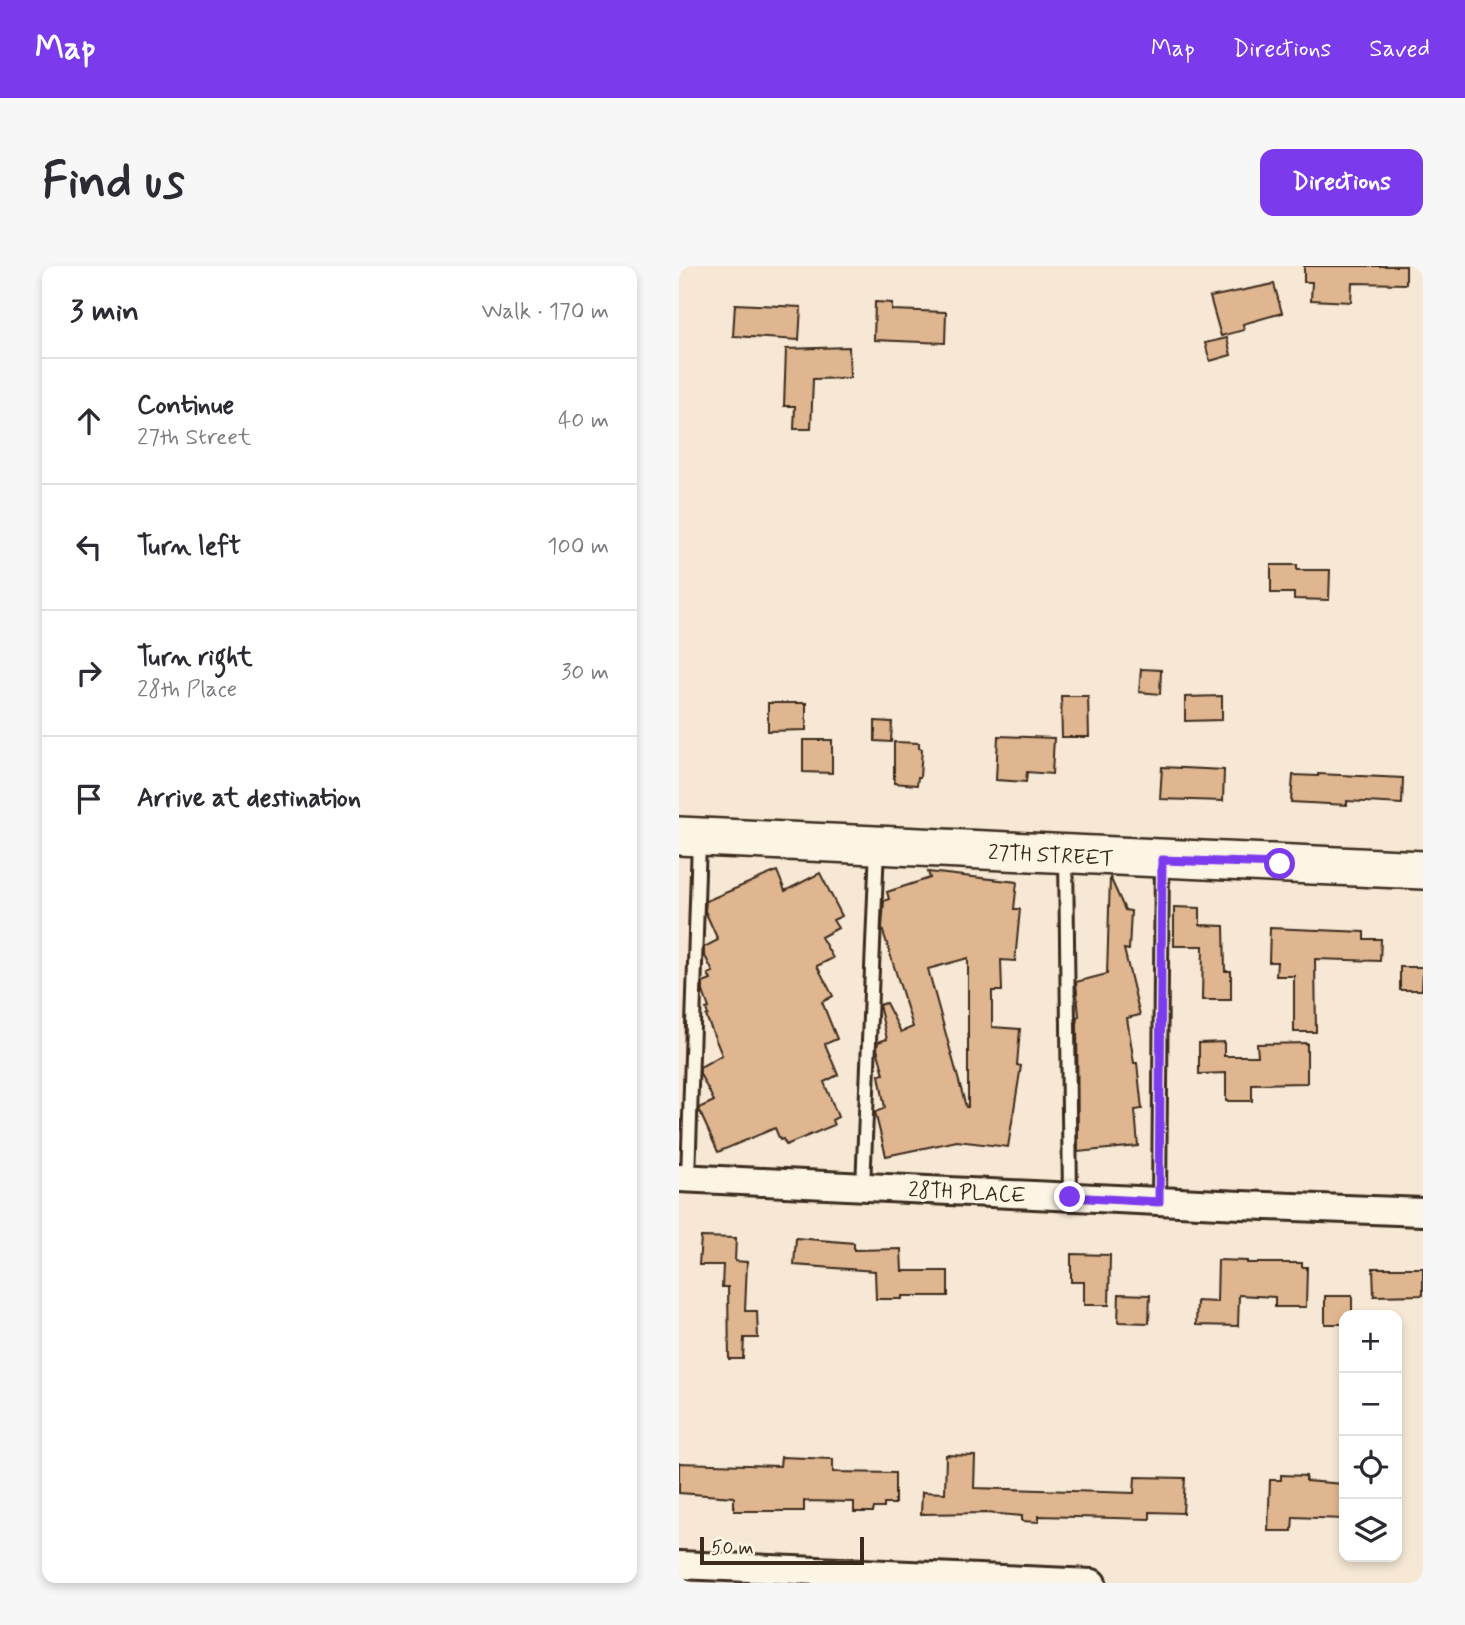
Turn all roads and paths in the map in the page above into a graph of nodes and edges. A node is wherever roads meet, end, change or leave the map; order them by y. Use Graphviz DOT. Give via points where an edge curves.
graph roads {
  1 [pos="689,837"];
  2 [pos="877,847"];
  3 [pos="1066,855"];
  4 [pos="1162,860"];
  5 [pos="1423,870"];
  6 [pos="684,1178"];
  7 [pos="863,1187"];
  8 [pos="1070,1197"];
  9 [pos="1159,1202"];
  10 [pos="1423,1212"];
  11 [pos="679,1565"];
  12 [pos="1092,1583"];
  1 -- 2 [label="street, 27TH STREET"];
  1 -- 6 [label="lane"];
  2 -- 3 [label="street, 27TH STREET"];
  2 -- 7 [label="lane"];
  3 -- 4 [label="street, 27TH STREET"];
  3 -- 8 [label="lane"];
  4 -- 5 [label="street, 27TH STREET"];
  4 -- 9 [label="lane"];
  6 -- 7 [label="street, 28TH PLACE"];
  7 -- 8 [label="street, 28TH PLACE"];
  8 -- 9 [label="street, 28TH PLACE"];
  9 -- 10 [label="street, 28TH PLACE"];
  11 -- 12 [label="street"];
}
